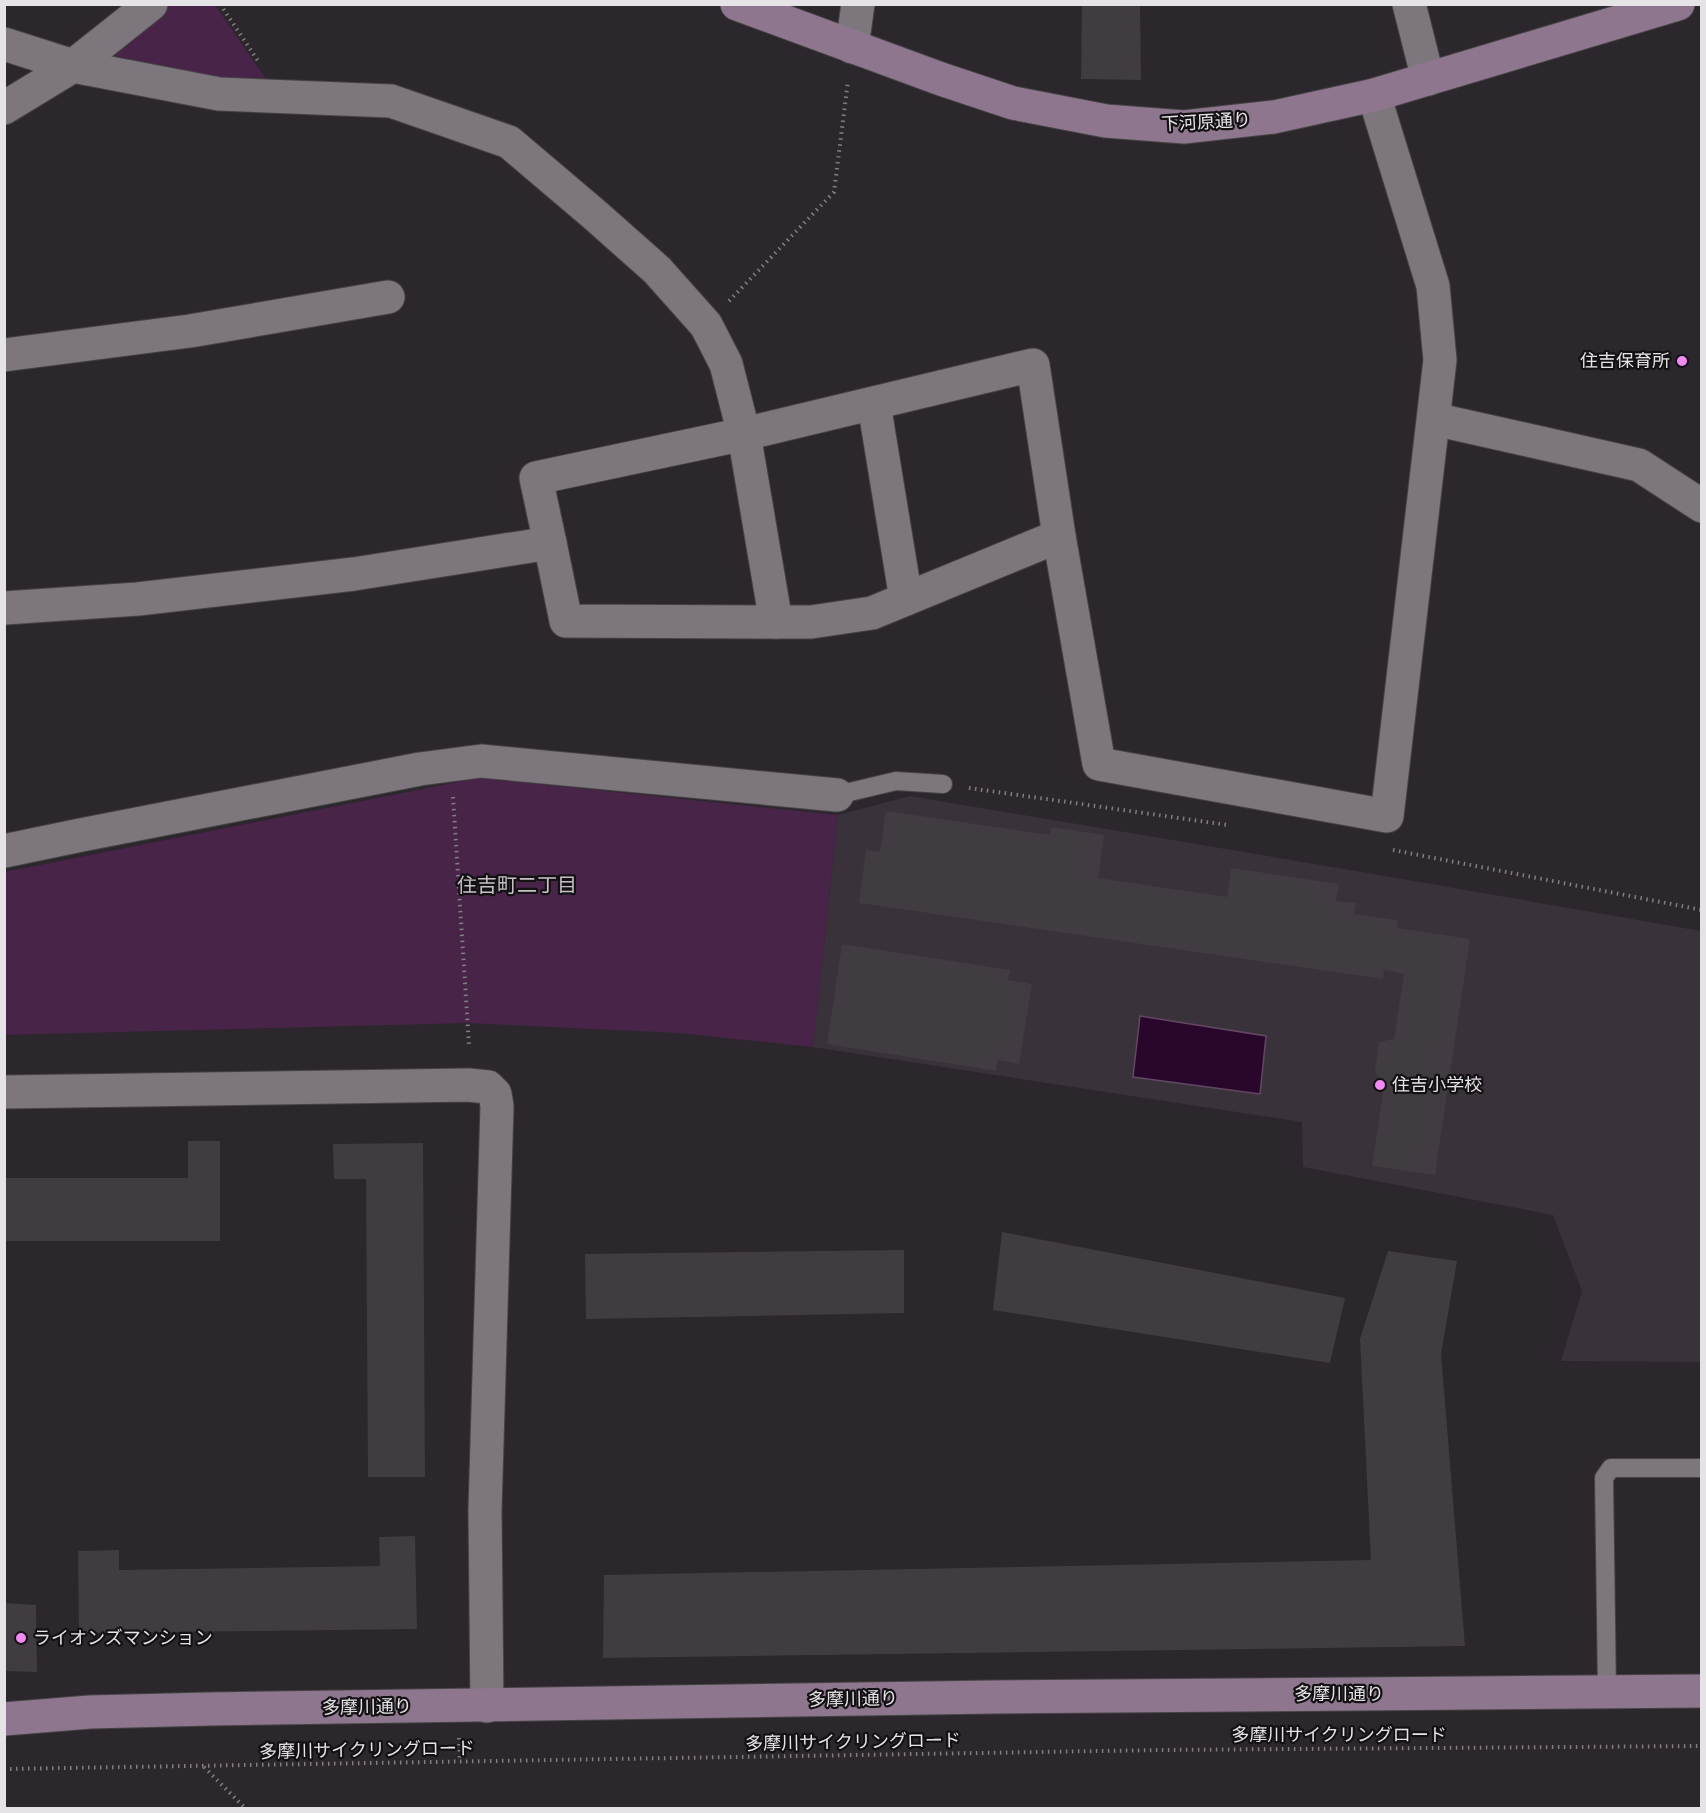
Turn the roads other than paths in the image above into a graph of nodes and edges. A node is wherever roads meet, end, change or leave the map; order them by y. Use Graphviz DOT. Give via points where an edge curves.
graph roads {
  1 [pos="151,4"];
  2 [pos="737,4"];
  3 [pos="858,4"];
  4 [pos="1408,4"];
  5 [pos="1678,4"];
  6 [pos="4,44"];
  7 [pos="852,47"];
  8 [pos="73,66"];
  9 [pos="1428,79"];
  10 [pos="1374,94"];
  11 [pos="4,108"];
  12 [pos="388,297"];
  13 [pos="4,354"];
  14 [pos="874,404"];
  15 [pos="1434,419"];
  16 [pos="744,434"];
  17 [pos="1701,506"];
  18 [pos="1059,536"];
  19 [pos="550,543"];
  20 [pos="906,599"];
  21 [pos="4,609"];
  22 [pos="776,622"];
  23 [pos="943,784"];
  24 [pos="837,795"];
  25 [pos="4,851"];
  26 [pos="4,1092"];
  27 [pos="1701,1468"];
  28 [pos="1607,1691"];
  29 [pos="1701,1691"];
  30 [pos="487,1706"];
  31 [pos="4,1719"];
  1 -- 8 [label="street"];
  2 -- 7 [label="street, 下河原通り"];
  3 -- 7 [label="street"];
  4 -- 9 [label="street"];
  5 -- 9 [label="street, 下河原通り"];
  6 -- 8 [label="street"];
  7 -- 10 [label="street, 下河原通り" via="1013,103 1106,121 1184,127 1274,117"];
  8 -- 11 [label="street"];
  8 -- 16 [label="street" via="219,94 391,101 509,142 657,270 706,325 726,364"];
  9 -- 10 [label="street, 下河原通り"];
  10 -- 15 [label="street" via="1433,286 1440,360"];
  12 -- 13 [label="street" via="190,331"];
  14 -- 16 [label="street"];
  14 -- 18 [label="street" via="1033,365"];
  14 -- 20 [label="street"];
  15 -- 17 [label="street" via="1639,465"];
  15 -- 18 [label="street" via="1387,816 1099,764"];
  16 -- 19 [label="street" via="536,478"];
  16 -- 22 [label="street"];
  18 -- 20 [label="street"];
  19 -- 21 [label="street" via="354,574 138,599"];
  19 -- 22 [label="street" via="566,621"];
  20 -- 22 [label="street" via="872,613 811,622"];
  23 -- 24 [label="lane" via="896,780"];
  24 -- 25 [label="street" via="481,761 420,769"];
  26 -- 30 [label="street" via="468,1085 488,1087 495,1095 485,1510"];
  27 -- 28 [label="lane" via="1611,1468 1604,1478"];
  28 -- 29 [label="street, 多摩川通り"];
  28 -- 30 [label="street, 多摩川通り" via="993,1696"];
  30 -- 31 [label="street, 多摩川通り" via="114,1711"];
}
